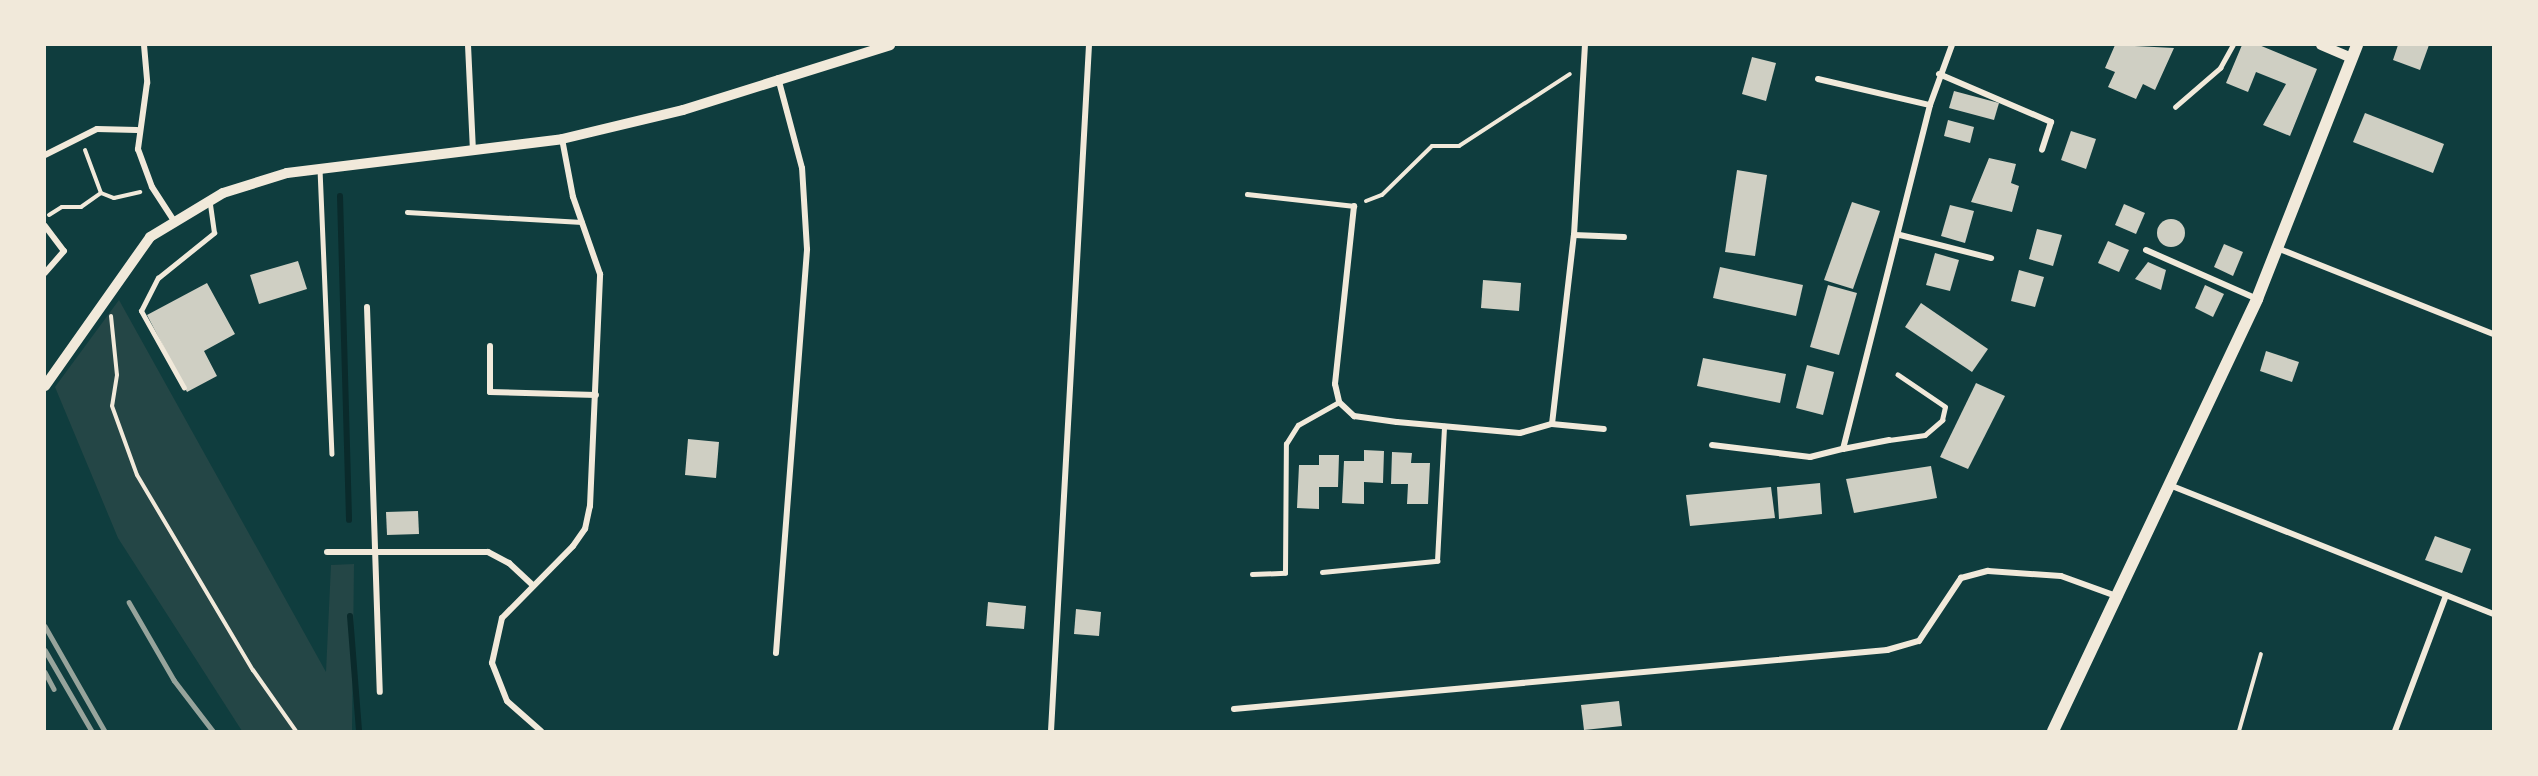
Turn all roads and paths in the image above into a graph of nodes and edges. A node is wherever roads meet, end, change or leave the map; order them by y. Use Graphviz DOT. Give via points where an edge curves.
graph roads {
  1 [pos="144,45"];
  2 [pos="468,45"];
  3 [pos="890,45"];
  4 [pos="1089,45"];
  5 [pos="1585,45"];
  6 [pos="1952,45"];
  7 [pos="2233,45"];
  8 [pos="2321,45"];
  9 [pos="2357,45"];
  10 [pos="2351,58"];
  11 [pos="1583,65"];
  12 [pos="1939,74"];
  13 [pos="777,78"];
  14 [pos="1818,79"];
  15 [pos="1930,105"];
  16 [pos="2175,107"];
  17 [pos="137,130"];
  18 [pos="76,137"];
  19 [pos="562,139"];
  20 [pos="2042,150"];
  21 [pos="473,151"];
  22 [pos="45,155"];
  23 [pos="320,169"];
  24 [pos="152,187"];
  25 [pos="101,193"];
  26 [pos="1247,194"];
  27 [pos="210,200"];
  28 [pos="1354,206"];
  29 [pos="407,212"];
  30 [pos="45,217"];
  31 [pos="173,219"];
  32 [pos="582,222"];
  33 [pos="45,226"];
  34 [pos="1574,235"];
  35 [pos="1900,235"];
  36 [pos="1624,237"];
  37 [pos="2277,248"];
  38 [pos="2146,250"];
  39 [pos="1991,258"];
  40 [pos="45,273"];
  41 [pos="105,298"];
  42 [pos="2257,299"];
  43 [pos="367,307"];
  44 [pos="2493,334"];
  45 [pos="490,345"];
  46 [pos="1898,375"];
  47 [pos="45,386"];
  48 [pos="184,388"];
  49 [pos="596,395"];
  50 [pos="1339,402"];
  51 [pos="1552,424"];
  52 [pos="1444,426"];
  53 [pos="1604,429"];
  54 [pos="1889,440"];
  55 [pos="1712,445"];
  56 [pos="1843,449"];
  57 [pos="332,454"];
  58 [pos="2172,486"];
  59 [pos="327,552"];
  60 [pos="375,553"];
  61 [pos="1322,572"];
  62 [pos="1252,574"];
  63 [pos="532,585"];
  64 [pos="2446,595"];
  65 [pos="2120,597"];
  66 [pos="2493,614"];
  67 [pos="776,653"];
  68 [pos="2261,654"];
  69 [pos="380,692"];
  70 [pos="1234,709"];
  71 [pos="296,731"];
  72 [pos="541,731"];
  73 [pos="1051,731"];
  74 [pos="2054,731"];
  75 [pos="2239,731"];
  76 [pos="2395,731"];
  1 -- 17 [label="street" via="145,107"];
  2 -- 21 [label="street"];
  3 -- 13 [label="street"];
  4 -- 73 [label="street"];
  5 -- 11 [label="street"];
  6 -- 12 [label="street"];
  7 -- 16 [label="lane" via="2220,68"];
  8 -- 10 [label="street"];
  9 -- 10 [label="main road"];
  10 -- 37 [label="main road"];
  11 -- 28 [label="path" via="1459,147 1432,146 1382,195"];
  11 -- 34 [label="street"];
  12 -- 15 [label="street"];
  12 -- 20 [label="street" via="2051,122"];
  13 -- 19 [label="street" via="683,110"];
  13 -- 67 [label="street" via="802,168 807,249"];
  14 -- 15 [label="street"];
  15 -- 35 [label="street"];
  17 -- 18 [label="street" via="97,129"];
  17 -- 24 [label="street"];
  18 -- 22 [label="street"];
  18 -- 25 [label="path" via="95,167"];
  19 -- 21 [label="street"];
  19 -- 32 [label="street"];
  21 -- 23 [label="street"];
  23 -- 27 [label="street" via="287,173"];
  23 -- 57 [label="lane"];
  24 -- 25 [label="path" via="129,198"];
  24 -- 31 [label="street"];
  25 -- 30 [label="path" via="81,207 62,207"];
  26 -- 28 [label="lane"];
  27 -- 31 [label="street"];
  27 -- 48 [label="lane" via="214,232 158,278 141,311"];
  28 -- 50 [label="street" via="1335,384"];
  29 -- 32 [label="lane"];
  31 -- 41 [label="street" via="133,257"];
  32 -- 49 [label="street" via="600,274"];
  33 -- 40 [label="street" via="64,251"];
  34 -- 36 [label="street"];
  34 -- 51 [label="street"];
  35 -- 39 [label="street"];
  35 -- 56 [label="street"];
  37 -- 42 [label="main road"];
  37 -- 44 [label="street"];
  38 -- 42 [label="street"];
  41 -- 47 [label="street"];
  41 -- 71 [label="path" via="116,331 112,406 137,474 253,670"];
  42 -- 58 [label="main road"];
  43 -- 60 [label="street"];
  45 -- 49 [label="street" via="490,392"];
  46 -- 54 [label="lane" via="1945,407 1942,420 1925,435"];
  49 -- 63 [label="street" via="585,529"];
  50 -- 52 [label="street" via="1354,416"];
  50 -- 62 [label="lane" via="1298,425 1286,444 1285,573"];
  51 -- 52 [label="street" via="1520,433"];
  51 -- 53 [label="street"];
  52 -- 61 [label="lane" via="1437,561"];
  54 -- 56 [label="street"];
  55 -- 56 [label="street" via="1809,457"];
  58 -- 64 [label="street"];
  58 -- 65 [label="main road"];
  59 -- 60 [label="street"];
  60 -- 63 [label="street" via="488,552 509,563"];
  60 -- 69 [label="street"];
  63 -- 72 [label="street" via="502,618 492,663 507,700"];
  64 -- 66 [label="street"];
  64 -- 76 [label="street"];
  65 -- 70 [label="street" via="2061,576 1988,571 1961,578 1919,641 1887,650"];
  65 -- 74 [label="main road"];
  68 -- 75 [label="path"];
}
